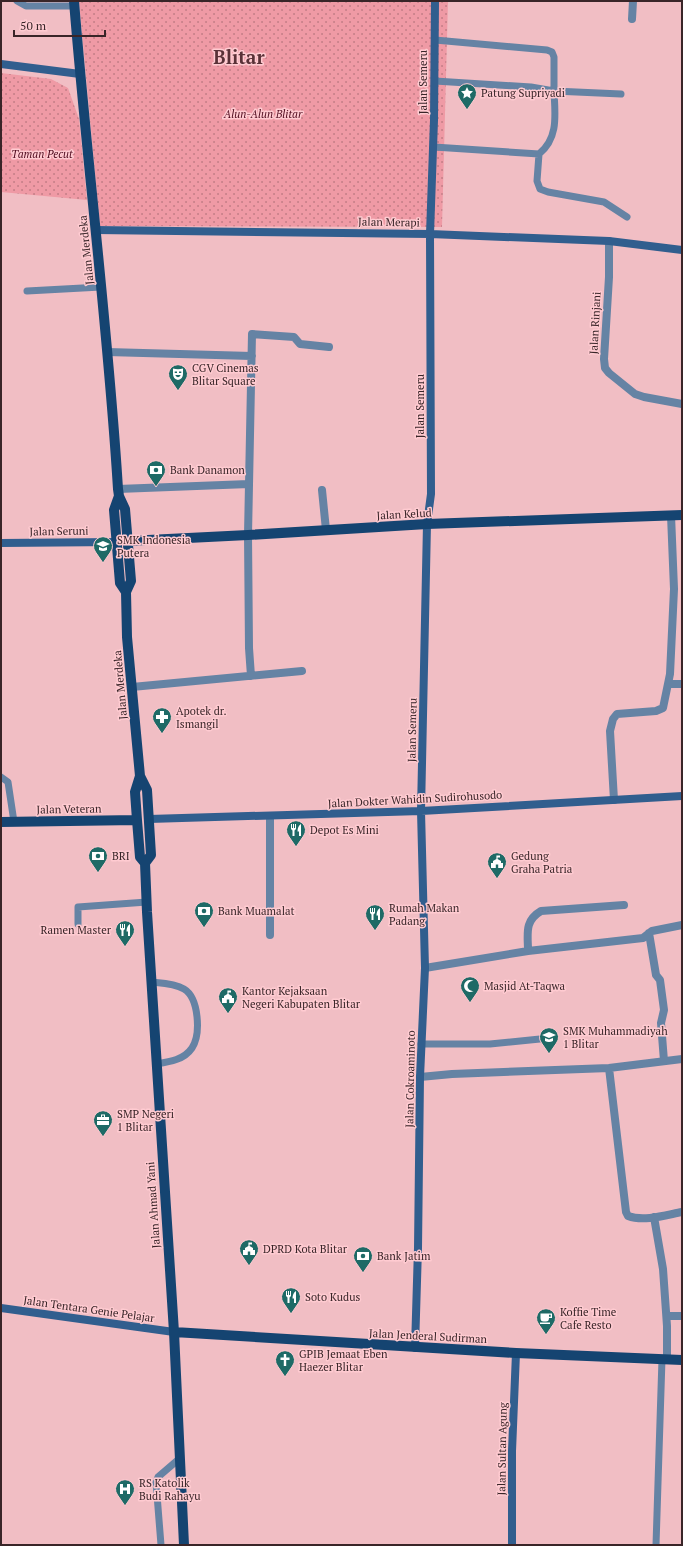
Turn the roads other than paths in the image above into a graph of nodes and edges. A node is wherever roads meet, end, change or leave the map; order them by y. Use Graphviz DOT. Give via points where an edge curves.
graph roads {
  1 [pos="17,1"];
  2 [pos="435,1"];
  3 [pos="633,1"];
  4 [pos="74,3"];
  5 [pos="632,19"];
  6 [pos="435,40"];
  7 [pos="1,64"];
  8 [pos="80,74"];
  9 [pos="435,81"];
  10 [pos="554,91"];
  11 [pos="621,94"];
  12 [pos="434,147"];
  13 [pos="539,154"];
  14 [pos="627,217"];
  15 [pos="96,230"];
  16 [pos="430,234"];
  17 [pos="609,241"];
  18 [pos="682,250"];
  19 [pos="101,287"];
  20 [pos="27,291"];
  21 [pos="329,347"];
  22 [pos="107,352"];
  23 [pos="252,356"];
  24 [pos="682,404"];
  25 [pos="249,484"];
  26 [pos="322,490"];
  27 [pos="119,493"];
  28 [pos="671,515"];
  29 [pos="682,515"];
  30 [pos="427,524"];
  31 [pos="326,530"];
  32 [pos="248,535"];
  33 [pos="128,541"];
  34 [pos="117,542"];
  35 [pos="1,543"];
  36 [pos="126,592"];
  37 [pos="302,671"];
  38 [pos="251,676"];
  39 [pos="668,684"];
  40 [pos="682,684"];
  41 [pos="132,687"];
  42 [pos="140,776"];
  43 [pos="1,777"];
  44 [pos="682,796"];
  45 [pos="614,800"];
  46 [pos="421,812"];
  47 [pos="270,816"];
  48 [pos="149,819"];
  49 [pos="137,820"];
  50 [pos="1,822"];
  51 [pos="14,822"];
  52 [pos="145,863"];
  53 [pos="147,902"];
  54 [pos="624,905"];
  55 [pos="78,924"];
  56 [pos="682,925"];
  57 [pos="649,933"];
  58 [pos="270,935"];
  59 [pos="528,951"];
  60 [pos="425,968"];
  61 [pos="151,982"];
  62 [pos="540,1039"];
  63 [pos="421,1044"];
  64 [pos="682,1059"];
  65 [pos="664,1061"];
  66 [pos="156,1064"];
  67 [pos="609,1068"];
  68 [pos="420,1077"];
  69 [pos="682,1212"];
  70 [pos="654,1217"];
  71 [pos="1,1308"];
  72 [pos="667,1316"];
  73 [pos="682,1316"];
  74 [pos="174,1332"];
  75 [pos="415,1348"];
  76 [pos="516,1353"];
  77 [pos="665,1359"];
  78 [pos="682,1360"];
  79 [pos="180,1459"];
  80 [pos="161,1545"];
  81 [pos="184,1545"];
  82 [pos="512,1545"];
  83 [pos="656,1545"];
  1 -- 4 [label="lane" via="26,6"];
  2 -- 6 [label="main road, Jalan Semeru"];
  3 -- 5 [label="street"];
  4 -- 8 [label="main road, Jalan Merdeka"];
  6 -- 9 [label="main road, Jalan Semeru"];
  6 -- 10 [label="lane" via="552,52"];
  7 -- 8 [label="main road"];
  8 -- 15 [label="main road, Jalan Merdeka"];
  9 -- 10 [label="lane" via="531,87"];
  9 -- 12 [label="main road, Jalan Semeru"];
  10 -- 11 [label="lane"];
  10 -- 13 [label="lane" via="552,138"];
  12 -- 13 [label="lane"];
  12 -- 16 [label="main road, Jalan Semeru"];
  13 -- 14 [label="lane" via="537,181 540,189 604,202"];
  15 -- 16 [label="main road, Jalan Merapi"];
  15 -- 19 [label="main road, Jalan Merdeka"];
  16 -- 17 [label="main road, Jalan Merapi"];
  16 -- 30 [label="main road, Jalan Semeru" via="431,494"];
  17 -- 18 [label="main road, Jalan Merapi"];
  17 -- 24 [label="street, Jalan Rinjani" via="605,368 635,394"];
  19 -- 20 [label="lane"];
  19 -- 22 [label="main road, Jalan Merdeka"];
  21 -- 23 [label="street" via="300,344 294,337 252,334"];
  22 -- 23 [label="street"];
  22 -- 27 [label="main road, Jalan Merdeka"];
  23 -- 25 [label="street"];
  25 -- 27 [label="street"];
  25 -- 32 [label="street"];
  26 -- 31 [label="street"];
  27 -- 33 [label="main road, Jalan Merdeka" via="125,509"];
  27 -- 34 [label="main road, Jalan Merdeka" via="114,510"];
  28 -- 29 [label="main road, Jalan Kelud"];
  28 -- 30 [label="main road, Jalan Kelud"];
  28 -- 39 [label="street" via="674,589"];
  30 -- 31 [label="main road, Jalan Kelud"];
  30 -- 46 [label="main road, Jalan Semeru"];
  31 -- 32 [label="main road, Jalan Kelud"];
  32 -- 33 [label="main road, Jalan Kelud"];
  32 -- 38 [label="street"];
  33 -- 36 [label="main road, Jalan Merdeka" via="131,581"];
  34 -- 35 [label="main road, Jalan Seruni"];
  34 -- 36 [label="main road, Jalan Merdeka" via="120,584"];
  36 -- 41 [label="main road, Jalan Merdeka"];
  37 -- 38 [label="street"];
  38 -- 41 [label="street"];
  39 -- 40 [label="street"];
  39 -- 45 [label="street" via="662,709 617,714 613,719 610,731"];
  41 -- 42 [label="main road, Jalan Merdeka"];
  42 -- 48 [label="main road, Jalan Merdeka" via="147,790"];
  42 -- 49 [label="main road, Jalan Merdeka" via="135,792"];
  43 -- 51 [label="lane" via="8,782"];
  44 -- 45 [label="main road, Jalan Dokter Wahidin Sudirohusodo"];
  45 -- 46 [label="main road, Jalan Dokter Wahidin Sudirohusodo"];
  46 -- 47 [label="main road, Jalan Dokter Wahidin Sudirohusodo"];
  46 -- 60 [label="main road, Jalan Cokroaminoto"];
  47 -- 48 [label="main road, Jalan Dokter Wahidin Sudirohusodo"];
  47 -- 58 [label="street"];
  48 -- 52 [label="main road, Jalan Ahmad Yani" via="151,855"];
  49 -- 51 [label="main road, Jalan Veteran"];
  49 -- 52 [label="main road, Jalan Ahmad Yani" via="140,857"];
  50 -- 51 [label="main road, Jalan Veteran"];
  52 -- 53 [label="main road, Jalan Ahmad Yani"];
  53 -- 55 [label="lane" via="78,907"];
  53 -- 61 [label="main road, Jalan Ahmad Yani"];
  54 -- 59 [label="street" via="541,912 534,916 527,926"];
  56 -- 57 [label="street" via="652,930"];
  57 -- 59 [label="street" via="643,938"];
  57 -- 65 [label="street" via="656,975 660,980 663,997 661,1023"];
  59 -- 60 [label="street"];
  60 -- 63 [label="main road, Jalan Cokroaminoto"];
  61 -- 66 [label="main road, Jalan Ahmad Yani"];
  61 -- 66 [label="lane" via="177,986 185,990 194,1000 197,1017 197,1036 191,1048 174,1061"];
  62 -- 63 [label="lane" via="490,1044"];
  63 -- 68 [label="main road, Jalan Cokroaminoto"];
  64 -- 65 [label="street"];
  65 -- 67 [label="street"];
  66 -- 74 [label="main road, Jalan Ahmad Yani"];
  67 -- 68 [label="street"];
  67 -- 70 [label="street" via="626,1212 633,1218"];
  68 -- 75 [label="main road, Jalan Cokroaminoto"];
  69 -- 70 [label="street"];
  70 -- 72 [label="street" via="664,1269"];
  71 -- 74 [label="main road, Jalan Tentara Genie Pelajar"];
  72 -- 73 [label="street"];
  72 -- 77 [label="street"];
  74 -- 75 [label="main road, Jalan Jenderal Sudirman"];
  74 -- 79 [label="main road, Jalan Ahmad Yani"];
  75 -- 76 [label="main road, Jalan Jenderal Sudirman"];
  76 -- 77 [label="main road, Jalan Jenderal Sudirman"];
  76 -- 82 [label="main road, Jalan Sultan Agung"];
  77 -- 78 [label="main road, Jalan Jenderal Sudirman"];
  77 -- 83 [label="lane"];
  79 -- 80 [label="lane" via="158,1477 156,1482"];
  79 -- 81 [label="main road, Jalan Ahmad Yani"];
}
